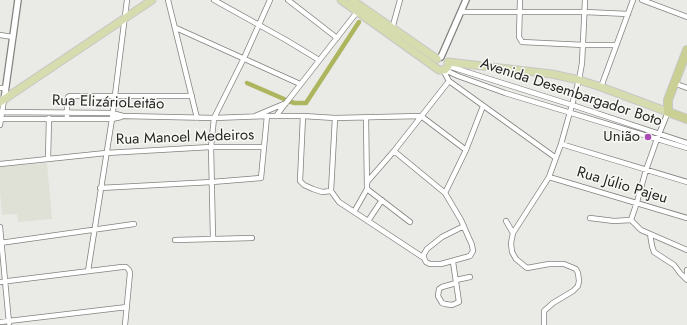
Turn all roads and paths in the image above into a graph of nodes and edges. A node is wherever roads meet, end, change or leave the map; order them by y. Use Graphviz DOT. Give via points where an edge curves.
graph roads {
  1 [pos="18,0"];
  2 [pos="127,0"];
  3 [pos="152,0"];
  4 [pos="168,0"];
  5 [pos="214,0"];
  6 [pos="270,0"];
  7 [pos="288,0"];
  8 [pos="341,0"];
  9 [pos="352,0"];
  10 [pos="400,0"];
  11 [pos="466,0"];
  12 [pos="520,0"];
  13 [pos="585,0"];
  14 [pos="633,0"];
  15 [pos="642,0"];
  16 [pos="520,11"];
  17 [pos="357,12"];
  18 [pos="461,12"];
  19 [pos="585,12"];
  20 [pos="628,14"];
  21 [pos="687,17"];
  22 [pos="125,18"];
  23 [pos="259,24"];
  24 [pos="176,28"];
  25 [pos="392,29"];
  26 [pos="0,35"];
  27 [pos="13,37"];
  28 [pos="337,38"];
  29 [pos="616,44"];
  30 [pos="584,45"];
  31 [pos="687,50"];
  32 [pos="244,58"];
  33 [pos="439,58"];
  34 [pos="319,60"];
  35 [pos="686,64"];
  36 [pos="436,67"];
  37 [pos="446,67"];
  38 [pos="485,78"];
  39 [pos="579,80"];
  40 [pos="449,81"];
  41 [pos="300,84"];
  42 [pos="483,85"];
  43 [pos="683,86"];
  44 [pos="601,87"];
  45 [pos="3,88"];
  46 [pos="192,96"];
  47 [pos="114,97"];
  48 [pos="2,101"];
  49 [pos="286,103"];
  50 [pos="572,105"];
  51 [pos="484,106"];
  52 [pos="2,112"];
  53 [pos="49,112"];
  54 [pos="67,112"];
  55 [pos="570,112"];
  56 [pos="668,112"];
  57 [pos="112,113"];
  58 [pos="123,116"];
  59 [pos="253,116"];
  60 [pos="267,116"];
  61 [pos="276,116"];
  62 [pos="303,116"];
  63 [pos="421,116"];
  64 [pos="197,118"];
  65 [pos="214,118"];
  66 [pos="335,118"];
  67 [pos="366,118"];
  68 [pos="0,119"];
  69 [pos="48,119"];
  70 [pos="67,119"];
  71 [pos="112,119"];
  72 [pos="687,119"];
  73 [pos="0,125"];
  74 [pos="658,136"];
  75 [pos="687,143"];
  76 [pos="561,144"];
  77 [pos="211,147"];
  78 [pos="264,147"];
  79 [pos="687,148"];
  80 [pos="466,150"];
  81 [pos="394,151"];
  82 [pos="106,153"];
  83 [pos="556,158"];
  84 [pos="48,159"];
  85 [pos="0,164"];
  86 [pos="646,170"];
  87 [pos="549,177"];
  88 [pos="212,182"];
  89 [pos="367,182"];
  90 [pos="687,182"];
  91 [pos="100,188"];
  92 [pos="367,189"];
  93 [pos="330,191"];
  94 [pos="445,193"];
  95 [pos="382,200"];
  96 [pos="637,202"];
  97 [pos="354,212"];
  98 [pos="590,218"];
  99 [pos="687,218"];
  100 [pos="506,220"];
  101 [pos="631,220"];
  102 [pos="368,221"];
  103 [pos="410,222"];
  104 [pos="134,224"];
  105 [pos="464,226"];
  106 [pos="0,227"];
  107 [pos="94,229"];
  108 [pos="513,233"];
  109 [pos="650,234"];
  110 [pos="213,238"];
  111 [pos="252,238"];
  112 [pos="175,240"];
  113 [pos="1,243"];
  114 [pos="687,250"];
  115 [pos="424,258"];
  116 [pos="453,262"];
  117 [pos="687,270"];
  118 [pos="88,271"];
  119 [pos="687,276"];
  120 [pos="470,277"];
  121 [pos="687,280"];
  122 [pos="456,281"];
  123 [pos="2,282"];
  124 [pos="127,307"];
  125 [pos="0,322"];
  126 [pos="9,324"];
  127 [pos="125,325"];
  128 [pos="544,325"];
  1 -- 27 [label="street"];
  2 -- 22 [label="street"];
  3 -- 22 [label="main road"];
  4 -- 24 [label="street"];
  5 -- 23 [label="street"];
  6 -- 23 [label="street"];
  7 -- 28 [label="street"];
  8 -- 17 [label="main road"];
  9 -- 25 [label="main road"];
  10 -- 25 [label="street"];
  11 -- 18 [label="street"];
  12 -- 16 [label="street"];
  13 -- 19 [label="street"];
  14 -- 20 [label="street"];
  15 -- 21 [label="street"];
  16 -- 18 [label="street"];
  16 -- 19 [label="street"];
  16 -- 30 [label="street" via="519,37 522,42"];
  17 -- 28 [label="street"];
  17 -- 36 [label="main road"];
  18 -- 33 [label="street"];
  19 -- 20 [label="street"];
  19 -- 30 [label="street"];
  20 -- 29 [label="street"];
  22 -- 47 [label="street"];
  22 -- 48 [label="main road"];
  23 -- 32 [label="street"];
  23 -- 34 [label="street"];
  24 -- 32 [label="street"];
  24 -- 46 [label="street"];
  25 -- 33 [label="main road"];
  26 -- 27 [label="street"];
  27 -- 45 [label="street"];
  28 -- 34 [label="street"];
  29 -- 30 [label="street"];
  29 -- 44 [label="street"];
  30 -- 39 [label="street"];
  31 -- 35 [label="highway"];
  32 -- 41 [label="street"];
  32 -- 65 [label="street"];
  33 -- 36 [label="main road" via="435,63"];
  33 -- 37 [label="main road" via="445,59"];
  34 -- 41 [label="street"];
  35 -- 43 [label="highway"];
  35 -- 56 [label="highway" via="668,100"];
  36 -- 37 [label="main road" via="439,70"];
  37 -- 38 [label="street, Avenida Desembargador Boto"];
  37 -- 39 [label="main road" via="529,70"];
  37 -- 40 [label="street"];
  37 -- 42 [label="street, Avenida Desembargador Boto" via="458,76"];
  38 -- 42 [label="street"];
  38 -- 50 [label="street, Avenida Desembargador Boto"];
  39 -- 44 [label="main road"];
  39 -- 50 [label="street"];
  40 -- 51 [label="street"];
  40 -- 63 [label="street"];
  41 -- 49 [label="street"];
  42 -- 55 [label="street, Avenida Desembargador Boto"];
  43 -- 56 [label="highway"];
  44 -- 56 [label="main road"];
  45 -- 48 [label="street"];
  46 -- 47 [label="street"];
  46 -- 64 [label="street"];
  47 -- 54 [label="street" via="68,97"];
  47 -- 57 [label="street"];
  48 -- 52 [label="street"];
  49 -- 59 [label="street"];
  49 -- 61 [label="street"];
  50 -- 55 [label="street"];
  50 -- 74 [label="street, Avenida Desembargador Boto"];
  51 -- 80 [label="street"];
  51 -- 83 [label="street"];
  52 -- 53 [label="street, Rua ElizárioLeitão"];
  52 -- 68 [label="street"];
  53 -- 54 [label="street, Rua ElizárioLeitão"];
  53 -- 69 [label="street"];
  54 -- 57 [label="street, Rua ElizárioLeitão"];
  54 -- 70 [label="street"];
  55 -- 74 [label="street, Avenida Desembargador Boto"];
  55 -- 76 [label="street"];
  56 -- 72 [label="highway"];
  56 -- 74 [label="street"];
  57 -- 58 [label="street, Rua ElizárioLeitão"];
  57 -- 71 [label="street"];
  58 -- 64 [label="street, Rua ElizárioLeitão"];
  58 -- 71 [label="street"];
  59 -- 60 [label="street, Rua ElizárioLeitão"];
  59 -- 65 [label="street, Rua ElizárioLeitão"];
  60 -- 61 [label="street, Rua ElizárioLeitão"];
  60 -- 78 [label="street"];
  61 -- 62 [label="street, Rua ElizárioLeitão"];
  62 -- 66 [label="street, Rua ElizárioLeitão"];
  62 -- 93 [label="street" via="300,181 322,192"];
  63 -- 67 [label="street, Rua ElizárioLeitão"];
  63 -- 80 [label="street"];
  63 -- 81 [label="street"];
  64 -- 65 [label="street, Rua ElizárioLeitão"];
  65 -- 77 [label="street"];
  66 -- 67 [label="street, Rua ElizárioLeitão"];
  66 -- 93 [label="street"];
  67 -- 89 [label="street"];
  68 -- 69 [label="street"];
  68 -- 73 [label="street"];
  69 -- 70 [label="street"];
  69 -- 84 [label="street"];
  70 -- 71 [label="street"];
  71 -- 82 [label="street"];
  74 -- 75 [label="street, Avenida Desembargador Boto"];
  74 -- 79 [label="street, Avenida Desembargador Boto"];
  74 -- 86 [label="street"];
  76 -- 83 [label="street"];
  76 -- 86 [label="street"];
  77 -- 78 [label="street, Rua Manoel Medeiros"];
  77 -- 82 [label="street, Rua Manoel Medeiros"];
  77 -- 88 [label="street"];
  78 -- 88 [label="street" via="260,178"];
  80 -- 94 [label="street"];
  81 -- 89 [label="street"];
  81 -- 94 [label="street"];
  82 -- 84 [label="street, Rua Manoel Medeiros"];
  82 -- 91 [label="street"];
  83 -- 87 [label="street"];
  84 -- 85 [label="street, Rua Manoel Medeiros"];
  86 -- 90 [label="street"];
  86 -- 96 [label="street"];
  87 -- 96 [label="street, Rua Júlio Pajeu"];
  87 -- 108 [label="street"];
  88 -- 91 [label="street"];
  88 -- 110 [label="street"];
  89 -- 92 [label="street"];
  91 -- 107 [label="street"];
  92 -- 95 [label="street"];
  92 -- 97 [label="street"];
  93 -- 97 [label="street" via="339,202"];
  94 -- 105 [label="street"];
  95 -- 102 [label="street"];
  95 -- 103 [label="street"];
  96 -- 99 [label="street, Rua Júlio Pajeu"];
  96 -- 101 [label="street"];
  97 -- 102 [label="street"];
  98 -- 101 [label="street"];
  100 -- 108 [label="street"];
  101 -- 109 [label="street" via="640,230"];
  102 -- 115 [label="street"];
  104 -- 107 [label="street"];
  105 -- 115 [label="street" via="442,237 428,249"];
  105 -- 116 [label="street" via="473,251 470,256"];
  106 -- 113 [label="street"];
  107 -- 113 [label="street"];
  107 -- 118 [label="street"];
  108 -- 128 [label="street" via="512,252 516,260 527,268 564,264 576,269 578,273 578,286 544,311"];
  109 -- 114 [label="street"];
  109 -- 121 [label="street" via="654,252 674,265"];
  110 -- 111 [label="street"];
  110 -- 112 [label="street"];
  113 -- 123 [label="street"];
  115 -- 116 [label="street" via="430,264"];
  116 -- 122 [label="street"];
  117 -- 119 [label="street"];
  118 -- 123 [label="street"];
  118 -- 124 [label="street" via="126,267 130,274"];
  120 -- 122 [label="street"];
  122 -- 122 [label="street" via="459,302 442,303 438,296 439,289"];
  123 -- 126 [label="street"];
  124 -- 126 [label="street"];
  124 -- 127 [label="street"];
  125 -- 126 [label="street"];
}
